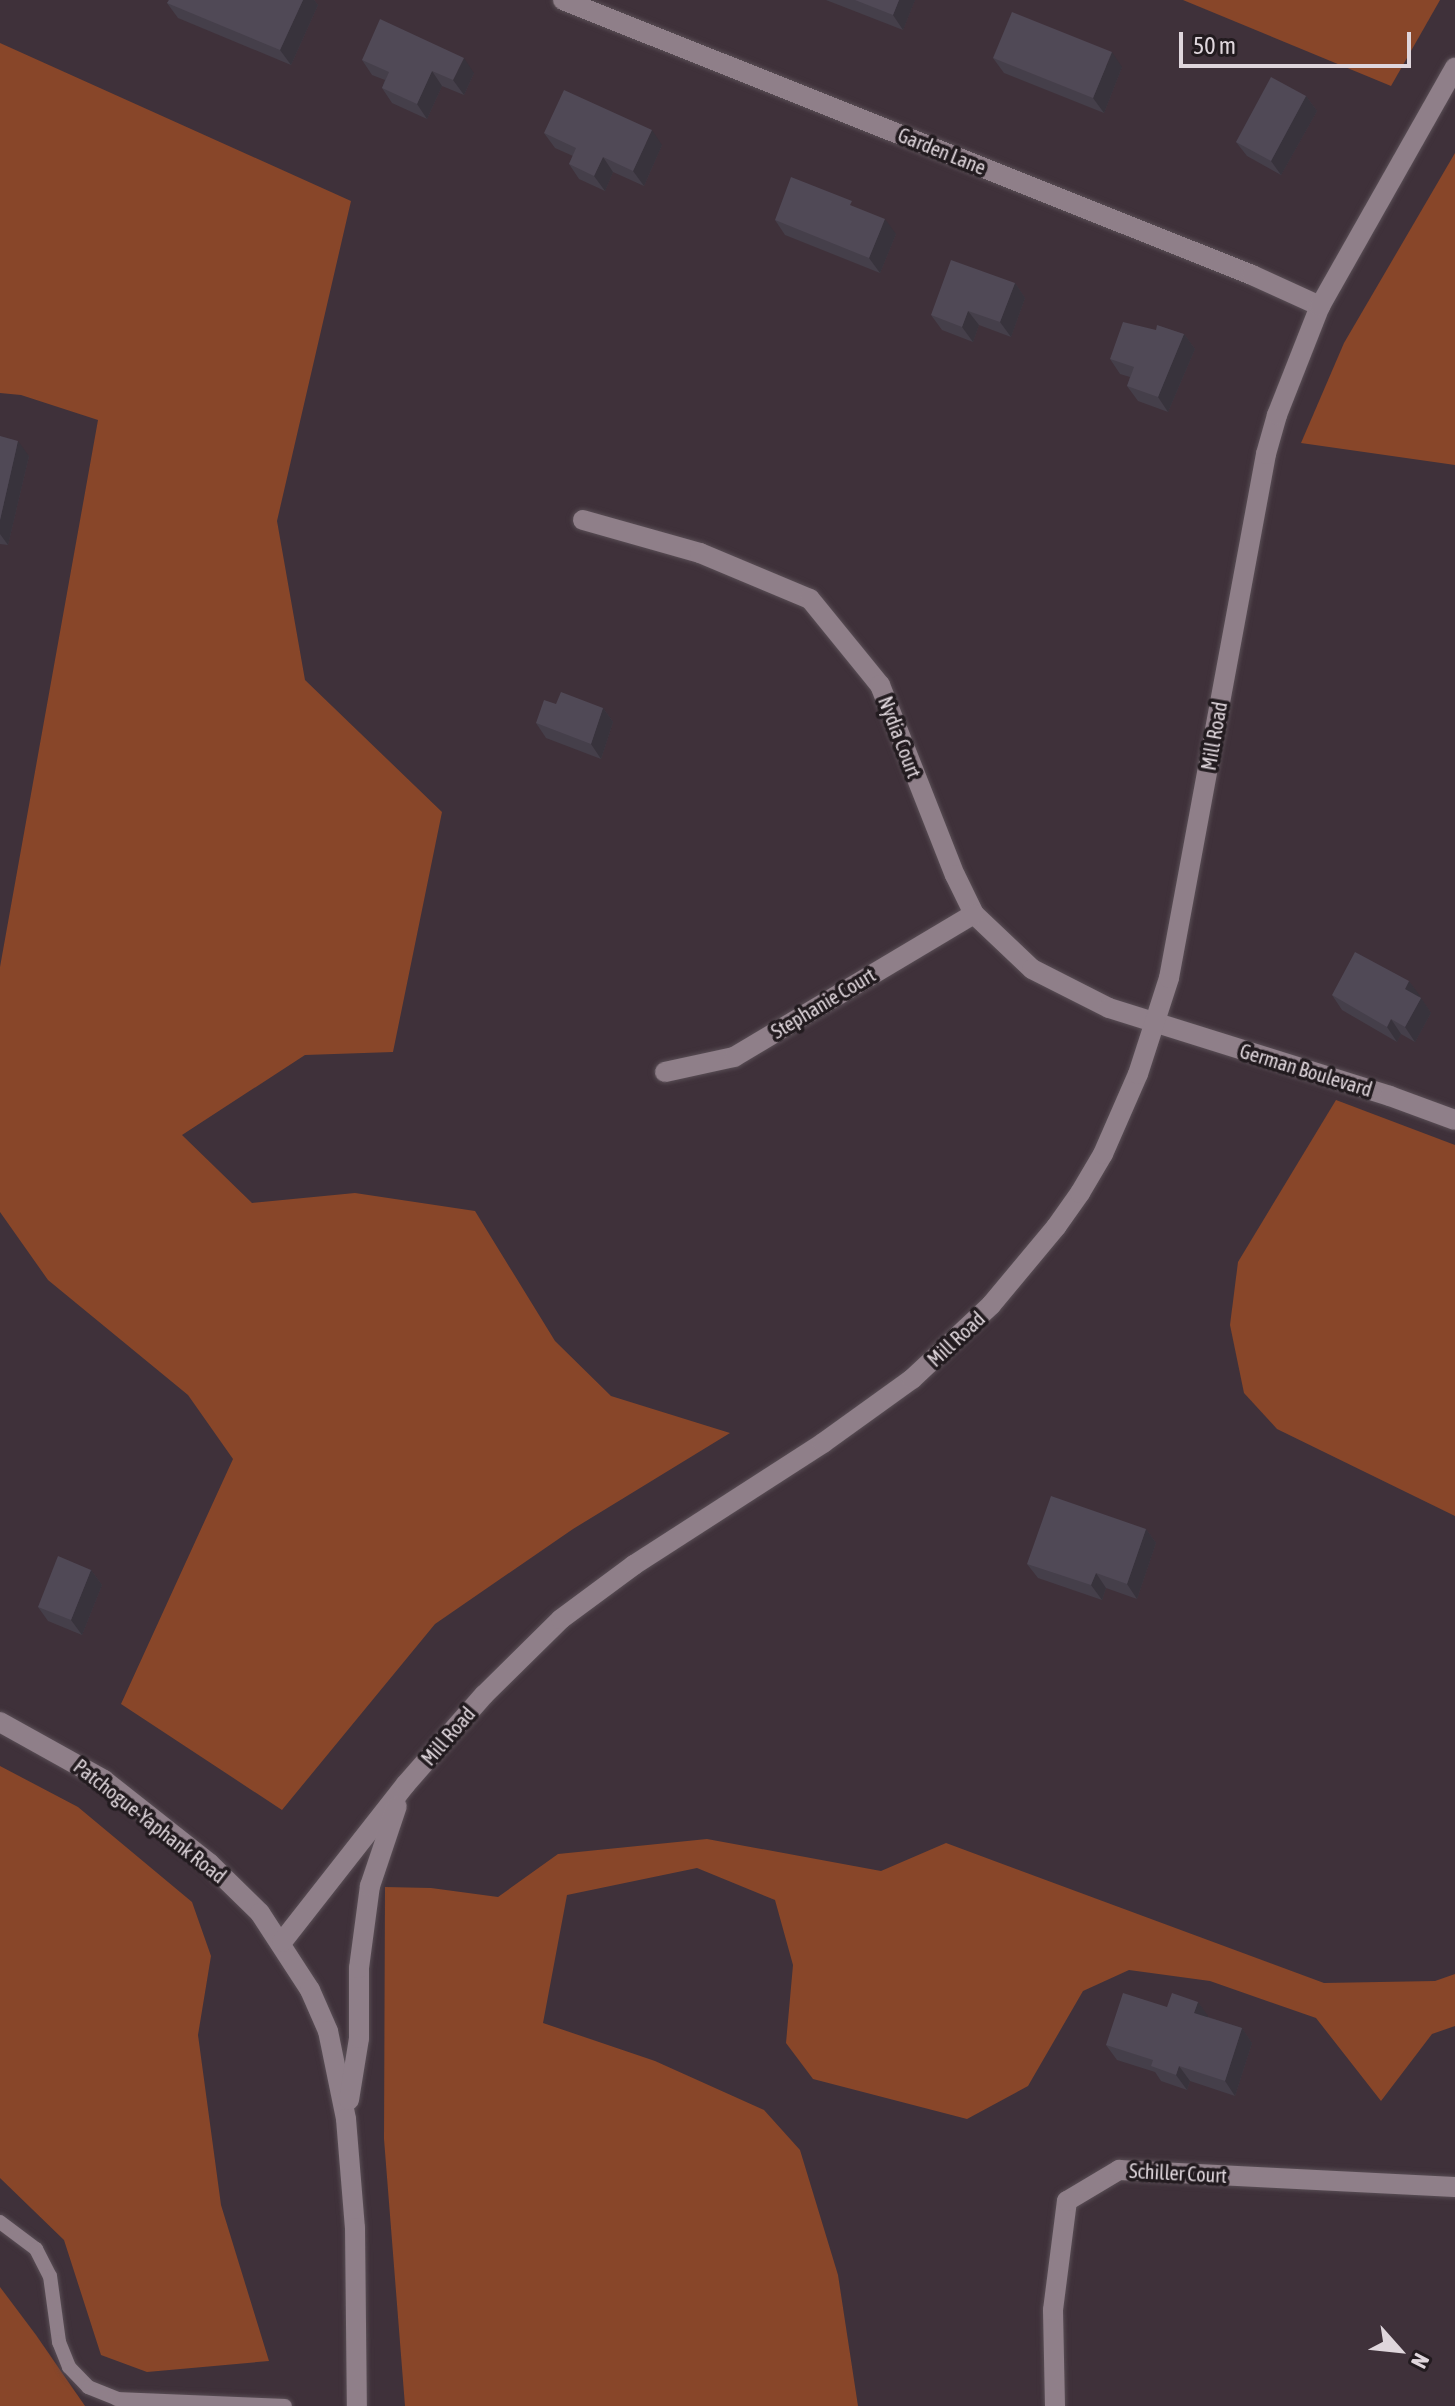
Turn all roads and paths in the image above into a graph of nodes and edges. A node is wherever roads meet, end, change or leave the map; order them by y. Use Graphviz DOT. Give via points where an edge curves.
graph roads {
  1 [pos="563,0"];
  2 [pos="1455,67"];
  3 [pos="1320,306"];
  4 [pos="583,520"];
  5 [pos="974,914"];
  6 [pos="1156,1025"];
  7 [pos="665,1072"];
  8 [pos="1455,1120"];
  9 [pos="0,1722"];
  10 [pos="406,1784"];
  11 [pos="282,1942"];
  12 [pos="346,2119"];
  13 [pos="1455,2187"];
  14 [pos="0,2222"];
  15 [pos="285,2406"];
  16 [pos="357,2406"];
  17 [pos="1055,2406"];
  1 -- 3 [label="main road, Garden Lane"];
  2 -- 3 [label="main road, Mill Road"];
  3 -- 6 [label="main road, Mill Road" via="1266,454"];
  4 -- 5 [label="main road, Nydia Court" via="700,553 810,599 880,685"];
  5 -- 6 [label="main road, Nydia Court" via="1013,953 1056,984"];
  5 -- 7 [label="main road, Stephanie Court" via="734,1057"];
  6 -- 8 [label="main road, German Boulevard"];
  6 -- 10 [label="main road, Mill Road" via="1121,1114 1080,1193 991,1305 866,1414 634,1565 561,1619 484,1695"];
  9 -- 11 [label="main road, Patchogue-Yaphank Road" via="117,1790 240,1890"];
  10 -- 11 [label="main road, Mill Road"];
  10 -- 12 [label="main road" via="370,1886 359,1968 359,2038"];
  11 -- 12 [label="main road" via="328,2031"];
  12 -- 16 [label="main road" via="355,2228"];
  13 -- 17 [label="main road, Schiller Court" via="1119,2170 1067,2201 1053,2310"];
  14 -- 15 [label="lane" via="36,2249 50,2276 59,2342 69,2367 88,2387 117,2399"];
}
